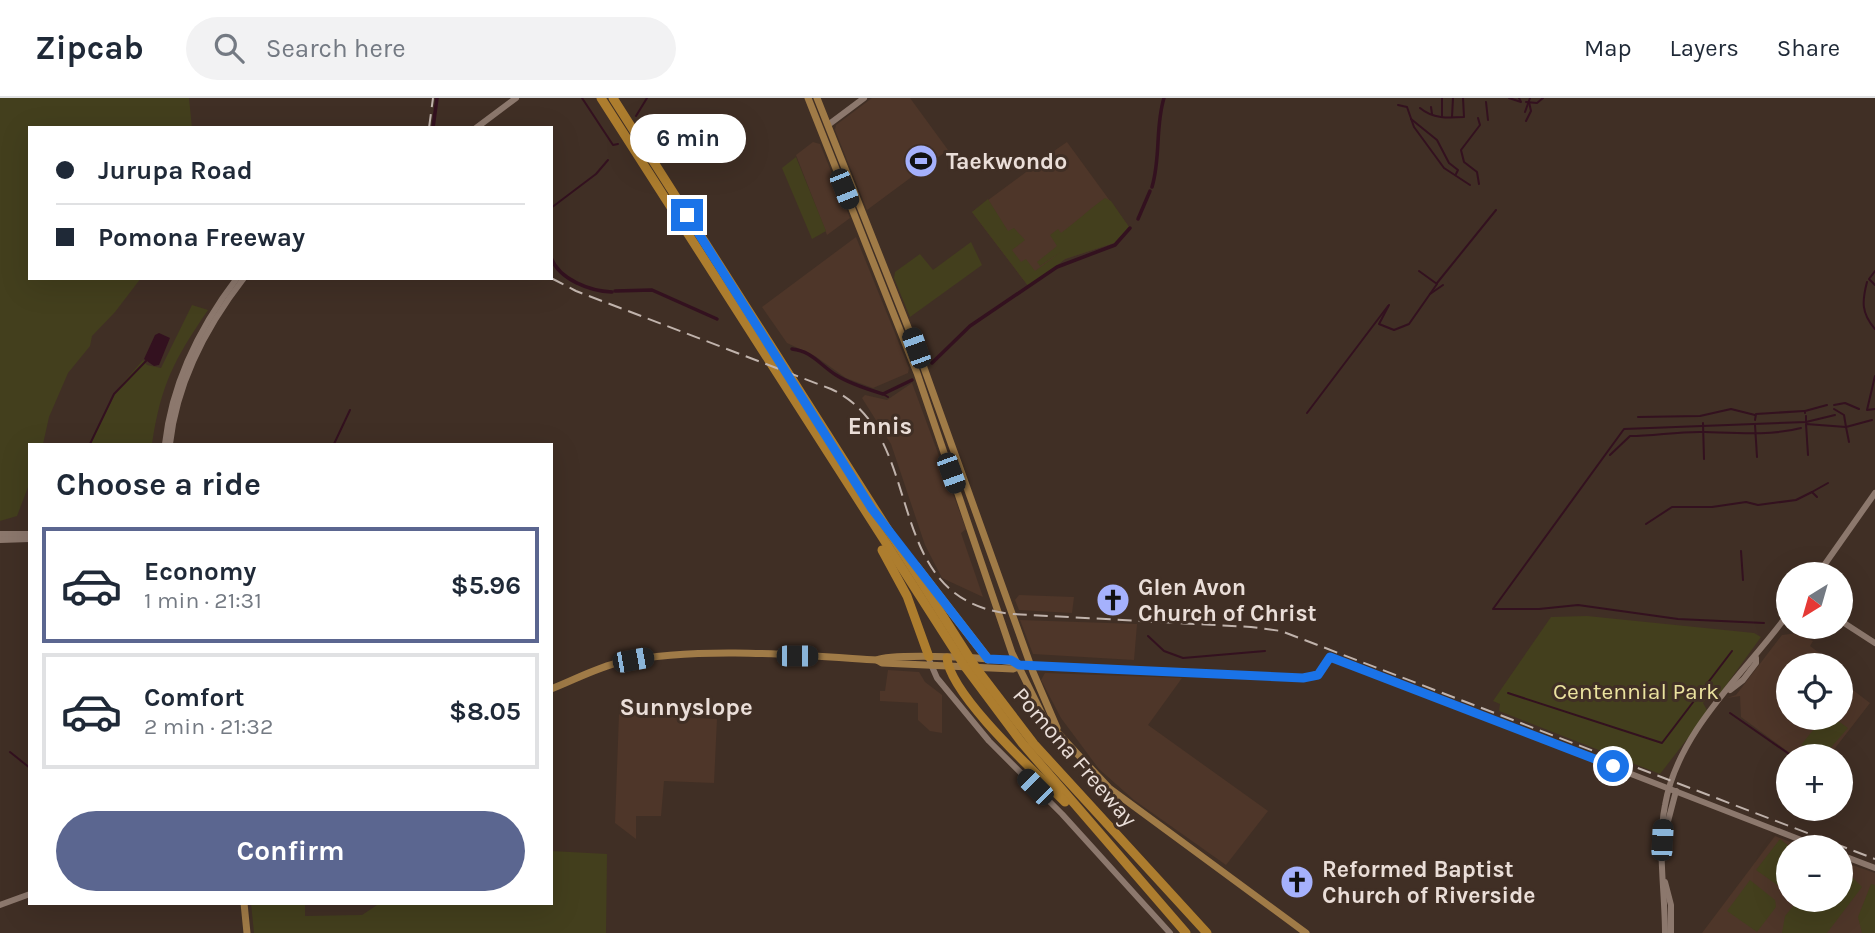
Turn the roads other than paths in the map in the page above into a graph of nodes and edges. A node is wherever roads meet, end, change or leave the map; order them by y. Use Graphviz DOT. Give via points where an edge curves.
graph roads {
  1 [pos="516,98"];
  2 [pos="601,98"];
  3 [pos="613,98"];
  4 [pos="808,98"];
  5 [pos="817,98"];
  6 [pos="864,98"];
  7 [pos="828,125"];
  8 [pos="479,126"];
  9 [pos="627,130"];
  10 [pos="236,280"];
  11 [pos="242,280"];
  12 [pos="921,372"];
  13 [pos="165,443"];
  14 [pos="170,443"];
  15 [pos="1875,493"];
  16 [pos="868,510"];
  17 [pos="0,534"];
  18 [pos="28,534"];
  19 [pos="28,539"];
  20 [pos="0,540"];
  21 [pos="1826,562"];
  22 [pos="1853,629"];
  23 [pos="1776,630"];
  24 [pos="1875,643"];
  25 [pos="954,658"];
  26 [pos="988,659"];
  27 [pos="930,661"];
  28 [pos="1030,664"];
  29 [pos="1019,665"];
  30 [pos="553,688"];
  31 [pos="1057,729"];
  32 [pos="1673,789"];
  33 [pos="1789,835"];
  34 [pos="1105,840"];
  35 [pos="1853,860"];
  36 [pos="1875,868"];
  37 [pos="1665,882"];
  38 [pos="28,895"];
  39 [pos="0,905"];
  40 [pos="244,905"];
  41 [pos="247,933"];
  42 [pos="1170,933"];
  43 [pos="1186,933"];
  44 [pos="1207,933"];
  45 [pos="1306,933"];
  46 [pos="1665,933"];
  47 [pos="1671,933"];
  1 -- 8 [label="street"];
  2 -- 9 [label="highway, Pomona Freeway"];
  3 -- 9 [label="highway, Pomona Freeway"];
  4 -- 12 [label="main road"];
  5 -- 7 [label="main road"];
  6 -- 7 [label="street"];
  7 -- 12 [label="main road"];
  9 -- 16 [label="highway, Pomona Freeway" via="781,382"];
  9 -- 16 [label="highway, Pomona Freeway" via="796,387"];
  10 -- 13 [label="street" via="210,315 191,353 173,402"];
  11 -- 14 [label="street" via="199,346"];
  12 -- 28 [label="main road"];
  12 -- 29 [label="main road"];
  15 -- 21 [label="street"];
  16 -- 25 [label="highway, Pomona Freeway"];
  16 -- 26 [label="highway"];
  16 -- 27 [label="highway" via="869,529 907,596"];
  17 -- 18 [label="street"];
  19 -- 20 [label="street"];
  22 -- 24 [label="street"];
  23 -- 32 [label="street" via="1681,760"];
  25 -- 26 [label="main road"];
  25 -- 27 [label="main road"];
  25 -- 29 [label="main road" via="1013,669"];
  25 -- 34 [label="highway, Pomona Freeway"];
  25 -- 34 [label="highway" via="957,682 1001,737"];
  25 -- 44 [label="highway, Pomona Freeway" via="976,668 1034,744"];
  26 -- 29 [label="main road"];
  27 -- 30 [label="main road" via="673,654 618,663"];
  27 -- 42 [label="street" via="937,678 989,741"];
  28 -- 29 [label="main road"];
  28 -- 31 [label="main road"];
  28 -- 32 [label="street" via="1303,678 1318,675 1330,657"];
  29 -- 31 [label="main road" via="1044,718"];
  31 -- 45 [label="main road" via="1108,788"];
  32 -- 33 [label="street"];
  32 -- 37 [label="street" via="1662,840"];
  34 -- 43 [label="highway, Pomona Freeway"];
  35 -- 36 [label="street"];
  37 -- 46 [label="street"];
  37 -- 47 [label="street"];
  38 -- 39 [label="street"];
  40 -- 41 [label="main road"];
}
